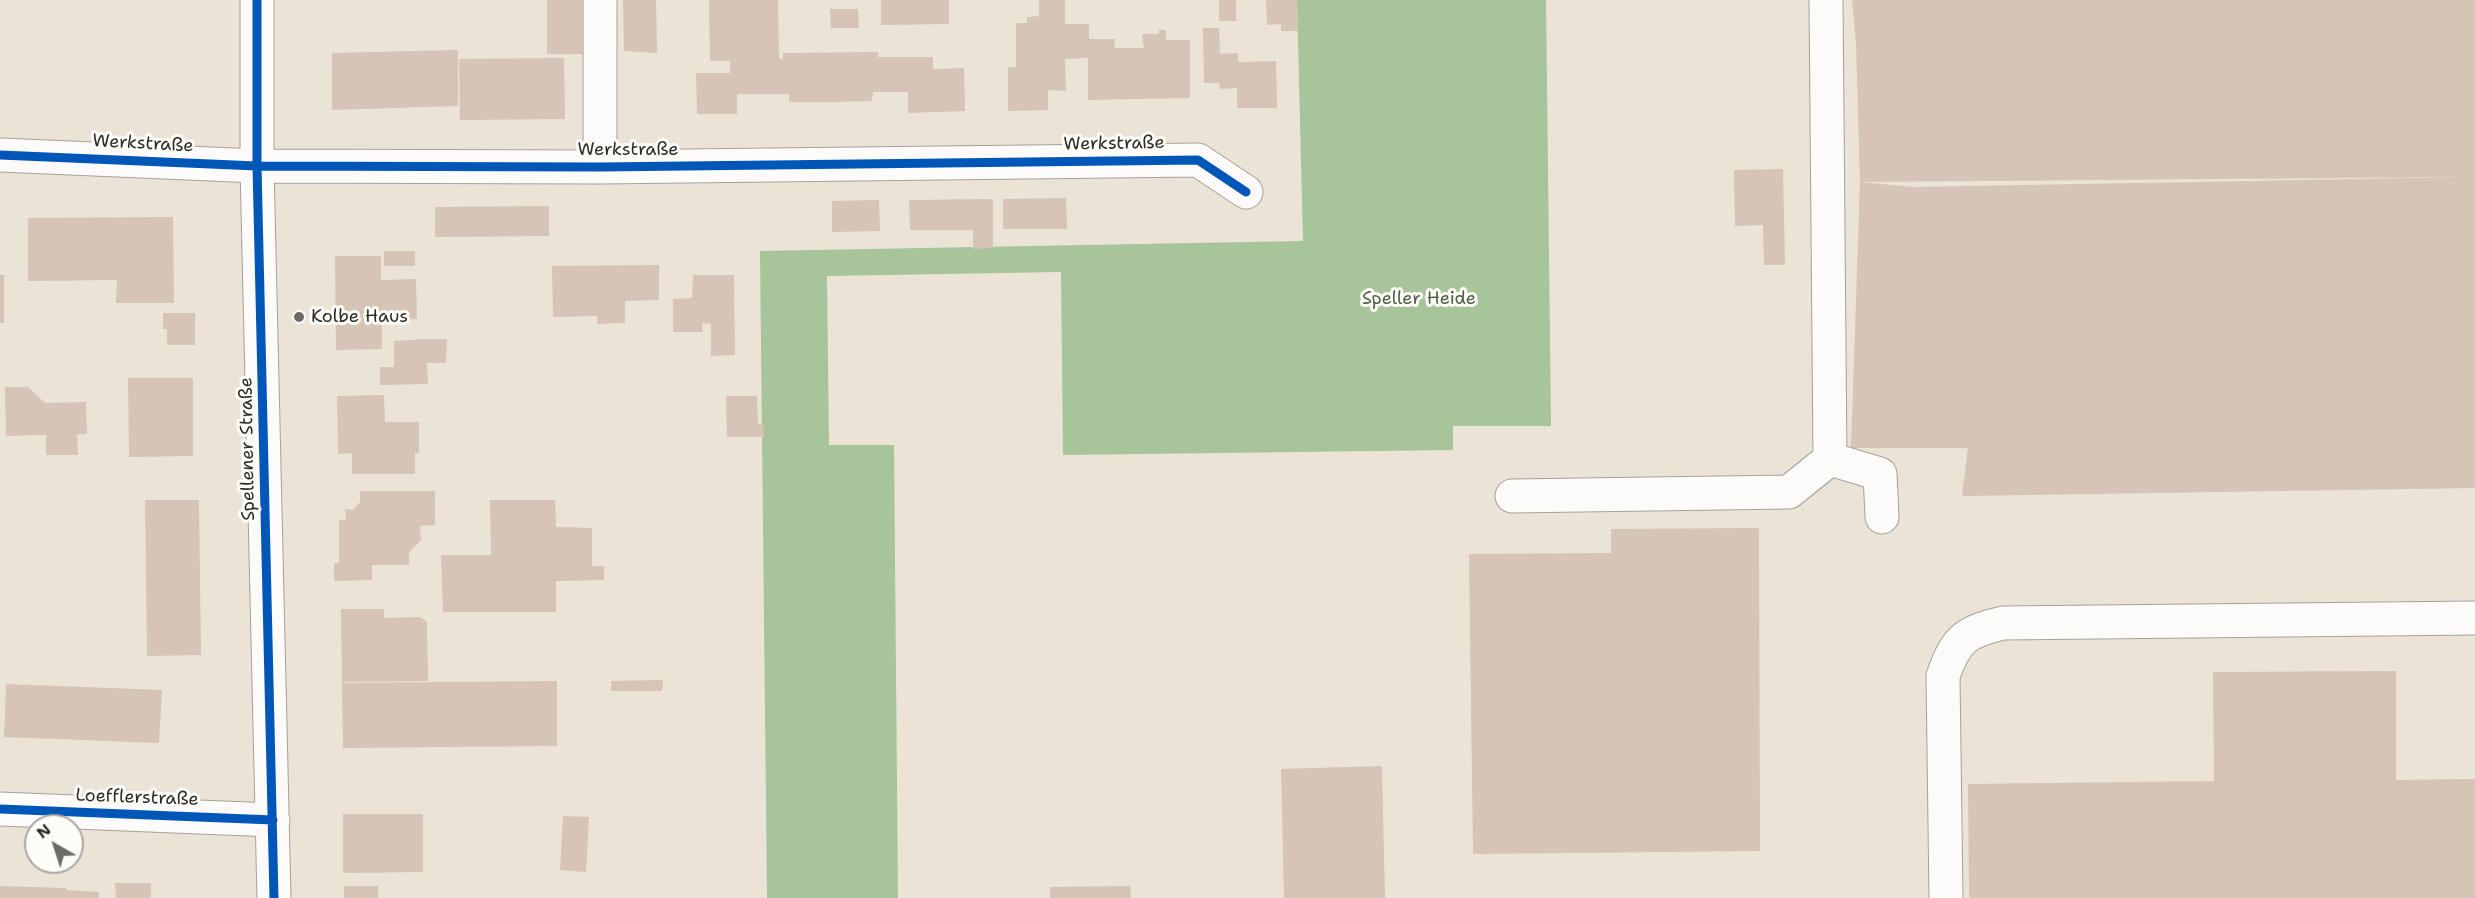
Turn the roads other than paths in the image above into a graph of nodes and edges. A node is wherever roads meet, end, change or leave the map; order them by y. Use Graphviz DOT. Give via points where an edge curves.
graph roads {
  1 [pos="257,0"];
  2 [pos="600,0"];
  3 [pos="1826,0"];
  4 [pos="0,155"];
  5 [pos="258,166"];
  6 [pos="600,167"];
  7 [pos="1246,192"];
  8 [pos="1830,459"];
  9 [pos="1512,496"];
  10 [pos="1882,517"];
  11 [pos="2475,618"];
  12 [pos="0,809"];
  13 [pos="273,820"];
  14 [pos="274,898"];
  15 [pos="1946,898"];
  1 -- 5 [label="street, Spellener Straße"];
  2 -- 6 [label="street"];
  3 -- 8 [label="street"];
  4 -- 5 [label="street, Werkstraße"];
  5 -- 6 [label="street, Werkstraße"];
  5 -- 13 [label="street, Spellener Straße"];
  6 -- 7 [label="street, Werkstraße" via="1198,160"];
  8 -- 9 [label="street" via="1789,492"];
  8 -- 10 [label="street" via="1880,474"];
  11 -- 15 [label="street" via="2003,623 1979,629 1961,639 1943,676"];
  12 -- 13 [label="street, Loefflerstraße"];
  13 -- 14 [label="street, Spellener Straße"];
}
